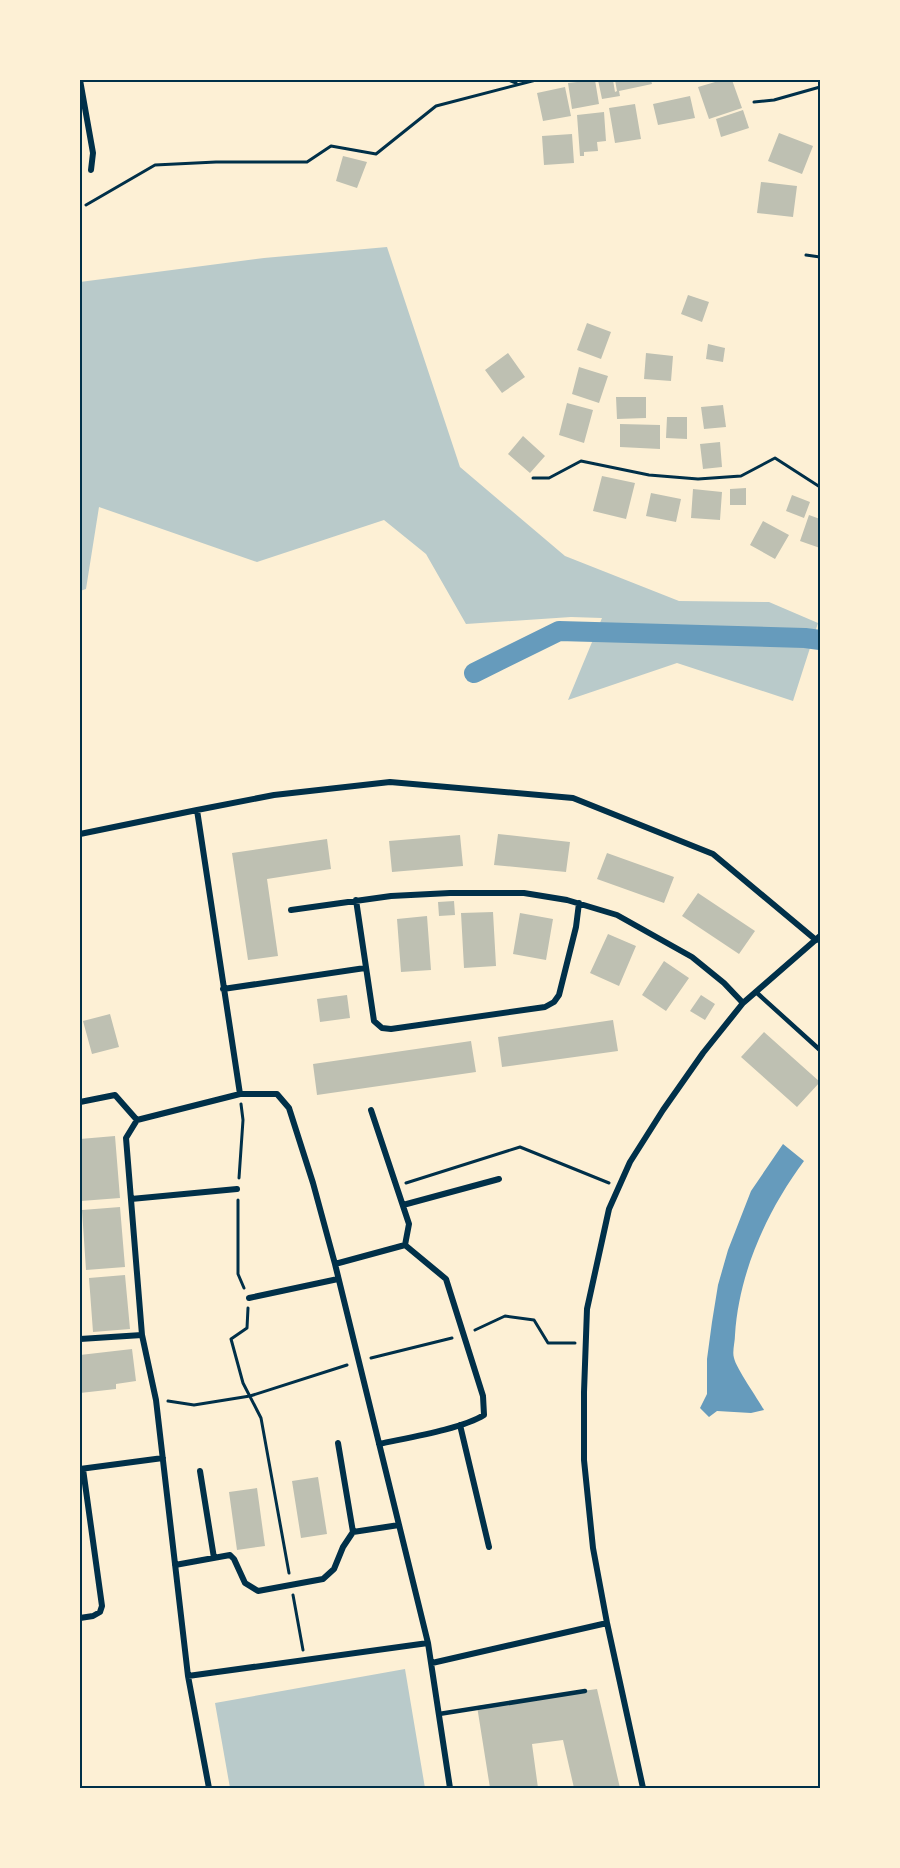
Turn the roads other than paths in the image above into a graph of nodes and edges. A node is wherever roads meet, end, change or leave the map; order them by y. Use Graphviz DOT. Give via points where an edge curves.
graph roads {
  1 [pos="80,80"];
  2 [pos="91,170"];
  3 [pos="196,810"];
  4 [pos="80,834"];
  5 [pos="356,900"];
  6 [pos="579,903"];
  7 [pos="291,910"];
  8 [pos="818,938"];
  9 [pos="365,968"];
  10 [pos="223,989"];
  11 [pos="756,992"];
  12 [pos="744,1003"];
  13 [pos="820,1050"];
  14 [pos="240,1094"];
  15 [pos="80,1102"];
  16 [pos="371,1110"];
  17 [pos="137,1120"];
  18 [pos="499,1179"];
  19 [pos="237,1189"];
  20 [pos="131,1199"];
  21 [pos="403,1205"];
  22 [pos="405,1245"];
  23 [pos="335,1264"];
  24 [pos="338,1279"];
  25 [pos="249,1298"];
  26 [pos="142,1335"];
  27 [pos="80,1340"];
  28 [pos="460,1425"];
  29 [pos="338,1443"];
  30 [pos="378,1444"];
  31 [pos="163,1458"];
  32 [pos="81,1469"];
  33 [pos="200,1471"];
  34 [pos="399,1525"];
  35 [pos="353,1532"];
  36 [pos="489,1547"];
  37 [pos="214,1558"];
  38 [pos="175,1565"];
  39 [pos="80,1618"];
  40 [pos="607,1623"];
  41 [pos="428,1642"];
  42 [pos="432,1663"];
  43 [pos="188,1676"];
  44 [pos="585,1691"];
  45 [pos="439,1714"];
  46 [pos="209,1788"];
  47 [pos="450,1788"];
  48 [pos="643,1788"];
  1 -- 2 [label="street" via="93,153"];
  3 -- 4 [label="street"];
  3 -- 8 [label="street" via="274,795 390,782 573,798 713,854"];
  3 -- 10 [label="street"];
  5 -- 6 [label="street" via="450,893 524,893"];
  5 -- 7 [label="street"];
  5 -- 9 [label="street"];
  6 -- 9 [label="street" via="559,995 545,1007 382,1028 374,1021"];
  6 -- 12 [label="street" via="617,915 692,957"];
  8 -- 11 [label="street"];
  9 -- 10 [label="street"];
  10 -- 14 [label="street"];
  11 -- 12 [label="street"];
  11 -- 13 [label="lane"];
  12 -- 40 [label="street" via="663,1110 630,1162 609,1209 587,1309 584,1460 593,1548"];
  14 -- 17 [label="street"];
  14 -- 23 [label="street" via="278,1094 290,1108"];
  15 -- 17 [label="street" via="115,1095"];
  16 -- 21 [label="street"];
  17 -- 20 [label="street" via="126,1138"];
  18 -- 21 [label="street"];
  19 -- 20 [label="street"];
  20 -- 26 [label="street"];
  21 -- 22 [label="street" via="409,1224"];
  22 -- 23 [label="street"];
  22 -- 28 [label="street" via="446,1279 483,1396 484,1415"];
  23 -- 24 [label="street"];
  24 -- 25 [label="street"];
  24 -- 30 [label="street"];
  26 -- 27 [label="street"];
  26 -- 31 [label="street"];
  28 -- 30 [label="street"];
  28 -- 36 [label="street"];
  29 -- 35 [label="street"];
  30 -- 34 [label="street"];
  31 -- 32 [label="street"];
  31 -- 38 [label="street"];
  32 -- 39 [label="street" via="102,1606 93,1616"];
  33 -- 37 [label="street"];
  34 -- 35 [label="street"];
  34 -- 41 [label="street"];
  35 -- 37 [label="street" via="334,1569 324,1579 258,1591 245,1583 230,1555"];
  37 -- 38 [label="street"];
  38 -- 43 [label="street"];
  40 -- 42 [label="street"];
  40 -- 48 [label="street"];
  41 -- 42 [label="street"];
  41 -- 43 [label="street"];
  42 -- 45 [label="street"];
  43 -- 46 [label="street"];
  44 -- 45 [label="lane"];
  45 -- 47 [label="street"];
}
